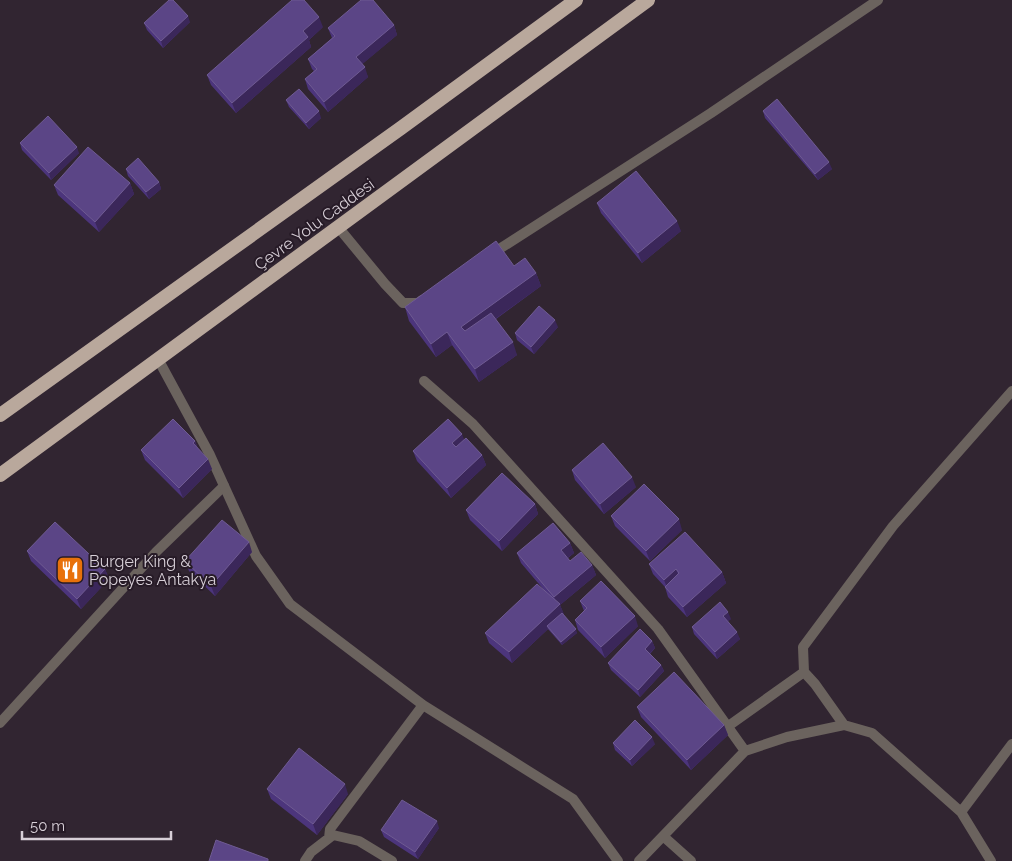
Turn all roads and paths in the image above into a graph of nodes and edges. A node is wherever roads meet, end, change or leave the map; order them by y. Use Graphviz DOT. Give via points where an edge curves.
graph roads {
  1 [pos="576,0"];
  2 [pos="648,0"];
  3 [pos="878,0"];
  4 [pos="338,228"];
  5 [pos="478,263"];
  6 [pos="433,293"];
  7 [pos="158,360"];
  8 [pos="424,381"];
  9 [pos="1012,391"];
  10 [pos="0,415"];
  11 [pos="0,476"];
  12 [pos="224,486"];
  13 [pos="804,672"];
  14 [pos="423,705"];
  15 [pos="0,723"];
  16 [pos="844,725"];
  17 [pos="727,727"];
  18 [pos="1012,744"];
  19 [pos="745,751"];
  20 [pos="961,812"];
  21 [pos="663,836"];
  22 [pos="329,838"];
  23 [pos="305,861"];
  24 [pos="392,861"];
  25 [pos="618,861"];
  26 [pos="639,861"];
  27 [pos="691,861"];
  28 [pos="991,861"];
  1 -- 10 [label="highway, Çevre Yolu Caddesi"];
  2 -- 4 [label="highway, Çevre Yolu Caddesi"];
  3 -- 5 [label="street" via="711,113"];
  4 -- 6 [label="street" via="403,303 418,303"];
  4 -- 7 [label="highway, Çevre Yolu Caddesi"];
  7 -- 11 [label="highway, Çevre Yolu Caddesi"];
  7 -- 12 [label="street"];
  8 -- 17 [label="street" via="473,424 658,629"];
  9 -- 13 [label="street" via="893,526 803,647"];
  12 -- 14 [label="street" via="256,556 290,604"];
  12 -- 15 [label="street" via="156,552"];
  13 -- 16 [label="street"];
  13 -- 17 [label="street"];
  14 -- 22 [label="street" via="330,829"];
  14 -- 25 [label="street" via="573,799"];
  16 -- 19 [label="street" via="786,736"];
  16 -- 20 [label="street" via="872,733"];
  17 -- 19 [label="street"];
  18 -- 20 [label="street"];
  19 -- 21 [label="street"];
  20 -- 28 [label="street"];
  21 -- 26 [label="street"];
  21 -- 27 [label="street"];
  22 -- 23 [label="street"];
  22 -- 24 [label="street" via="333,835 359,841"];
}
